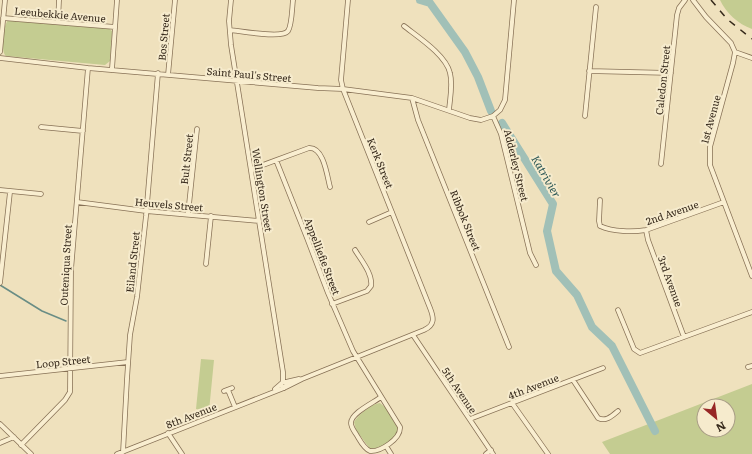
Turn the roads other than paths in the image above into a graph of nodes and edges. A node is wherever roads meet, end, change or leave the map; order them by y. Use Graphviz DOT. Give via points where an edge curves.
graph roads {
  1 [pos="4,0"];
  2 [pos="59,0"];
  3 [pos="117,0"];
  4 [pos="175,0"];
  5 [pos="231,0"];
  6 [pos="293,0"];
  7 [pos="348,0"];
  8 [pos="514,0"];
  9 [pos="684,0"];
  10 [pos="693,0"];
  11 [pos="596,7"];
  12 [pos="3,18"];
  13 [pos="58,22"];
  14 [pos="404,26"];
  15 [pos="115,27"];
  16 [pos="230,30"];
  17 [pos="0,52"];
  18 [pos="735,52"];
  19 [pos="0,58"];
  20 [pos="752,58"];
  21 [pos="88,68"];
  22 [pos="112,69"];
  23 [pos="589,71"];
  24 [pos="158,73"];
  25 [pos="671,73"];
  26 [pos="168,75"];
  27 [pos="237,80"];
  28 [pos="343,89"];
  29 [pos="412,98"];
  30 [pos="449,110"];
  31 [pos="493,116"];
  32 [pos="585,116"];
  33 [pos="41,127"];
  34 [pos="197,129"];
  35 [pos="83,131"];
  36 [pos="276,160"];
  37 [pos="661,164"];
  38 [pos="252,169"];
  39 [pos="330,187"];
  40 [pos="0,190"];
  41 [pos="10,192"];
  42 [pos="40,194"];
  43 [pos="600,200"];
  44 [pos="77,202"];
  45 [pos="724,202"];
  46 [pos="146,211"];
  47 [pos="392,212"];
  48 [pos="188,214"];
  49 [pos="211,216"];
  50 [pos="259,221"];
  51 [pos="369,222"];
  52 [pos="646,230"];
  53 [pos="355,250"];
  54 [pos="206,264"];
  55 [pos="536,265"];
  56 [pos="752,276"];
  57 [pos="0,283"];
  58 [pos="332,304"];
  59 [pos="618,310"];
  60 [pos="752,312"];
  61 [pos="431,326"];
  62 [pos="413,334"];
  63 [pos="684,337"];
  64 [pos="509,347"];
  65 [pos="356,357"];
  66 [pos="128,362"];
  67 [pos="70,368"];
  68 [pos="603,368"];
  69 [pos="0,376"];
  70 [pos="573,380"];
  71 [pos="284,385"];
  72 [pos="228,390"];
  73 [pos="381,397"];
  74 [pos="512,403"];
  75 [pos="235,407"];
  76 [pos="618,410"];
  77 [pos="470,420"];
  78 [pos="0,424"];
  79 [pos="168,433"];
  80 [pos="14,437"];
  81 [pos="0,443"];
  82 [pos="21,445"];
  83 [pos="386,446"];
  84 [pos="123,452"];
  85 [pos="492,452"];
  86 [pos="31,454"];
  87 [pos="117,454"];
  88 [pos="182,454"];
  89 [pos="391,454"];
  90 [pos="486,454"];
  91 [pos="548,454"];
  1 -- 12 [label="street"];
  2 -- 13 [label="street"];
  3 -- 15 [label="street"];
  4 -- 26 [label="street, Bos Street"];
  5 -- 16 [label="street, Wellington Street"];
  6 -- 16 [label="street" via="290,25 285,33 273,35"];
  7 -- 28 [label="street, Kerk Street" via="341,80"];
  8 -- 31 [label="street" via="506,96 503,105"];
  9 -- 25 [label="street, Caledon Street" via="677,15"];
  10 -- 18 [label="street" via="731,43"];
  11 -- 23 [label="street"];
  12 -- 13 [label="street, Leeubekkie Avenue"];
  12 -- 17 [label="street"];
  13 -- 15 [label="street, Leeubekkie Avenue"];
  14 -- 30 [label="street" via="448,67 451,78"];
  15 -- 22 [label="street"];
  16 -- 27 [label="street, Wellington Street"];
  18 -- 20 [label="street"];
  18 -- 45 [label="street, 1st Avenue" via="710,153 710,165"];
  19 -- 21 [label="street, Saint Paul's Street"];
  21 -- 22 [label="street, Saint Paul's Street"];
  21 -- 35 [label="street, Outeniqua Street"];
  22 -- 24 [label="street, Saint Paul's Street"];
  23 -- 25 [label="street"];
  23 -- 32 [label="street"];
  24 -- 26 [label="street, Saint Paul's Street"];
  24 -- 46 [label="street, Eiland Street"];
  25 -- 37 [label="street, Caledon Street"];
  26 -- 27 [label="street, Saint Paul's Street"];
  27 -- 28 [label="street, Saint Paul's Street"];
  27 -- 38 [label="street, Wellington Street"];
  28 -- 29 [label="street, Saint Paul's Street"];
  28 -- 47 [label="street, Kerk Street"];
  29 -- 30 [label="street, Saint Paul's Street"];
  29 -- 64 [label="street, Ribbok Street" via="420,128"];
  30 -- 31 [label="street, Saint Paul's Street" via="476,119"];
  31 -- 55 [label="street, Adderley Street" via="501,134 530,253"];
  33 -- 35 [label="street"];
  34 -- 48 [label="street, Bult Street"];
  35 -- 44 [label="street, Outeniqua Street"];
  36 -- 38 [label="street"];
  36 -- 39 [label="street" via="313,148 322,158"];
  36 -- 58 [label="street, Appelliefie Street"];
  38 -- 50 [label="street, Wellington Street"];
  40 -- 41 [label="street"];
  41 -- 42 [label="street"];
  41 -- 57 [label="street"];
  43 -- 52 [label="street, 2nd Avenue" via="600,226 621,230"];
  44 -- 46 [label="street, Heuvels Street"];
  44 -- 67 [label="street, Outeniqua Street" via="71,270"];
  45 -- 52 [label="street, 2nd Avenue"];
  45 -- 56 [label="street, 1st Avenue"];
  46 -- 48 [label="street, Heuvels Street"];
  46 -- 66 [label="street, Eiland Street"];
  47 -- 51 [label="street"];
  47 -- 61 [label="street, Kerk Street" via="430,308 433,318"];
  48 -- 49 [label="street, Heuvels Street"];
  49 -- 50 [label="street, Heuvels Street"];
  49 -- 54 [label="street"];
  50 -- 71 [label="street, Wellington Street"];
  52 -- 63 [label="street, 3rd Avenue"];
  53 -- 58 [label="street" via="371,280 371,286 367,291"];
  58 -- 65 [label="street, Appelliefie Street"];
  59 -- 63 [label="street" via="634,349 638,352 643,353"];
  60 -- 63 [label="street"];
  61 -- 62 [label="street, 8th Avenue"];
  62 -- 65 [label="street, 8th Avenue"];
  62 -- 77 [label="street, 5th Avenue"];
  65 -- 71 [label="street, 8th Avenue"];
  65 -- 73 [label="street, Appelliefie Street"];
  66 -- 67 [label="street, Loop Street"];
  66 -- 84 [label="street, Eiland Street"];
  67 -- 69 [label="street, Loop Street"];
  67 -- 82 [label="street, Outeniqua Street" via="70,388 65,400"];
  68 -- 70 [label="street, 4th Avenue"];
  70 -- 74 [label="street, 4th Avenue"];
  70 -- 76 [label="street" via="598,418 609,418"];
  71 -- 75 [label="street, 8th Avenue"];
  72 -- 75 [label="street"];
  73 -- 83 [label="street" via="401,430"];
  73 -- 83 [label="street" via="355,414 351,425 368,450 375,451"];
  74 -- 77 [label="street, 4th Avenue"];
  74 -- 91 [label="street"];
  75 -- 79 [label="street, 8th Avenue"];
  77 -- 85 [label="street, 5th Avenue"];
  78 -- 80 [label="street"];
  79 -- 84 [label="street, 8th Avenue"];
  79 -- 88 [label="street"];
  80 -- 81 [label="street"];
  80 -- 82 [label="street"];
  82 -- 86 [label="street"];
  83 -- 89 [label="street"];
  84 -- 87 [label="street, 8th Avenue"];
  85 -- 90 [label="street"];
}
